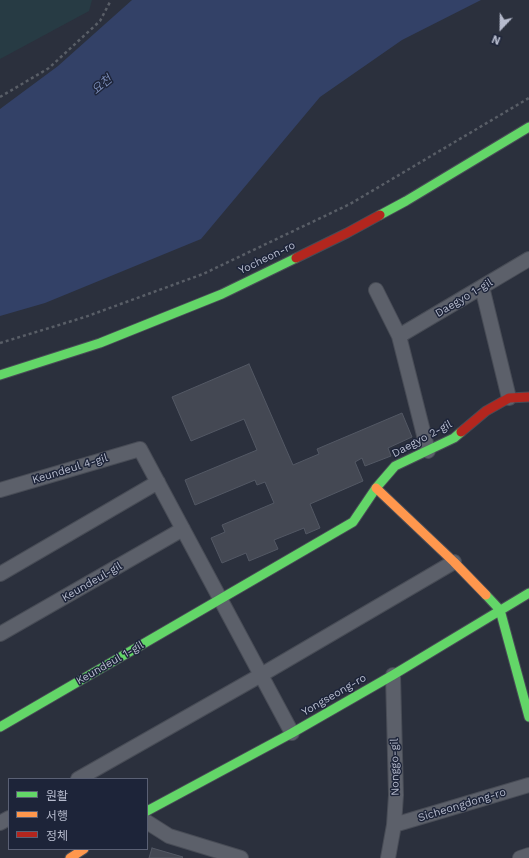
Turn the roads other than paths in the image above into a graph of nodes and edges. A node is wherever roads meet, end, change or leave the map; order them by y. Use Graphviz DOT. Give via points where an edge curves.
graph roads {
  1 [pos="529,128"];
  2 [pos="529,259"];
  3 [pos="482,287"];
  4 [pos="376,290"];
  5 [pos="399,336"];
  6 [pos="0,375"];
  7 [pos="529,397"];
  8 [pos="509,398"];
  9 [pos="428,451"];
  10 [pos="158,482"];
  11 [pos="376,488"];
  12 [pos="0,490"];
  13 [pos="183,529"];
  14 [pos="454,562"];
  15 [pos="0,574"];
  16 [pos="529,593"];
  17 [pos="220,599"];
  18 [pos="500,610"];
  19 [pos="0,634"];
  20 [pos="261,675"];
  21 [pos="393,675"];
  22 [pos="529,717"];
  23 [pos="0,727"];
  24 [pos="292,733"];
  25 [pos="80,778"];
  26 [pos="529,784"];
  27 [pos="148,810"];
  28 [pos="148,823"];
  29 [pos="394,825"];
  30 [pos="82,850"];
  31 [pos="529,855"];
  32 [pos="70,858"];
  33 [pos="241,858"];
  34 [pos="388,858"];
  35 [pos="520,858"];
  1 -- 6 [label="street, Yocheon-ro" via="347,233 222,294 100,343"];
  2 -- 3 [label="street, Daegyo 1-gil"];
  3 -- 5 [label="street, Daegyo 1-gil"];
  3 -- 8 [label="street"];
  4 -- 5 [label="street"];
  5 -- 9 [label="street"];
  7 -- 8 [label="street, Daegyo 2-gil"];
  8 -- 9 [label="street, Daegyo 2-gil" via="486,411 454,438"];
  9 -- 11 [label="street, Daegyo 2-gil" via="395,466"];
  10 -- 12 [label="street, Keundeul 4-gil" via="140,449"];
  10 -- 13 [label="street"];
  10 -- 15 [label="street"];
  11 -- 14 [label="street"];
  11 -- 17 [label="street, Daegyo 2-gil" via="353,522"];
  13 -- 17 [label="street"];
  13 -- 19 [label="street, Keundeul-gil"];
  14 -- 18 [label="street"];
  14 -- 20 [label="street"];
  16 -- 18 [label="street, Yongseong-ro"];
  17 -- 20 [label="street"];
  17 -- 23 [label="street, Keundeul 1-gil"];
  18 -- 21 [label="street, Yongseong-ro"];
  18 -- 22 [label="street"];
  20 -- 24 [label="street"];
  20 -- 25 [label="street"];
  21 -- 24 [label="street, Yongseong-ro"];
  21 -- 29 [label="street, Nonggo-gil" via="396,795"];
  24 -- 27 [label="street, Yongseong-ro"];
  26 -- 29 [label="street, Sicheongdong-ro"];
  28 -- 33 [label="street" via="169,836"];
  29 -- 34 [label="street, Nonggo-gil"];
  30 -- 32 [label="street"];
  31 -- 35 [label="street"];
}
